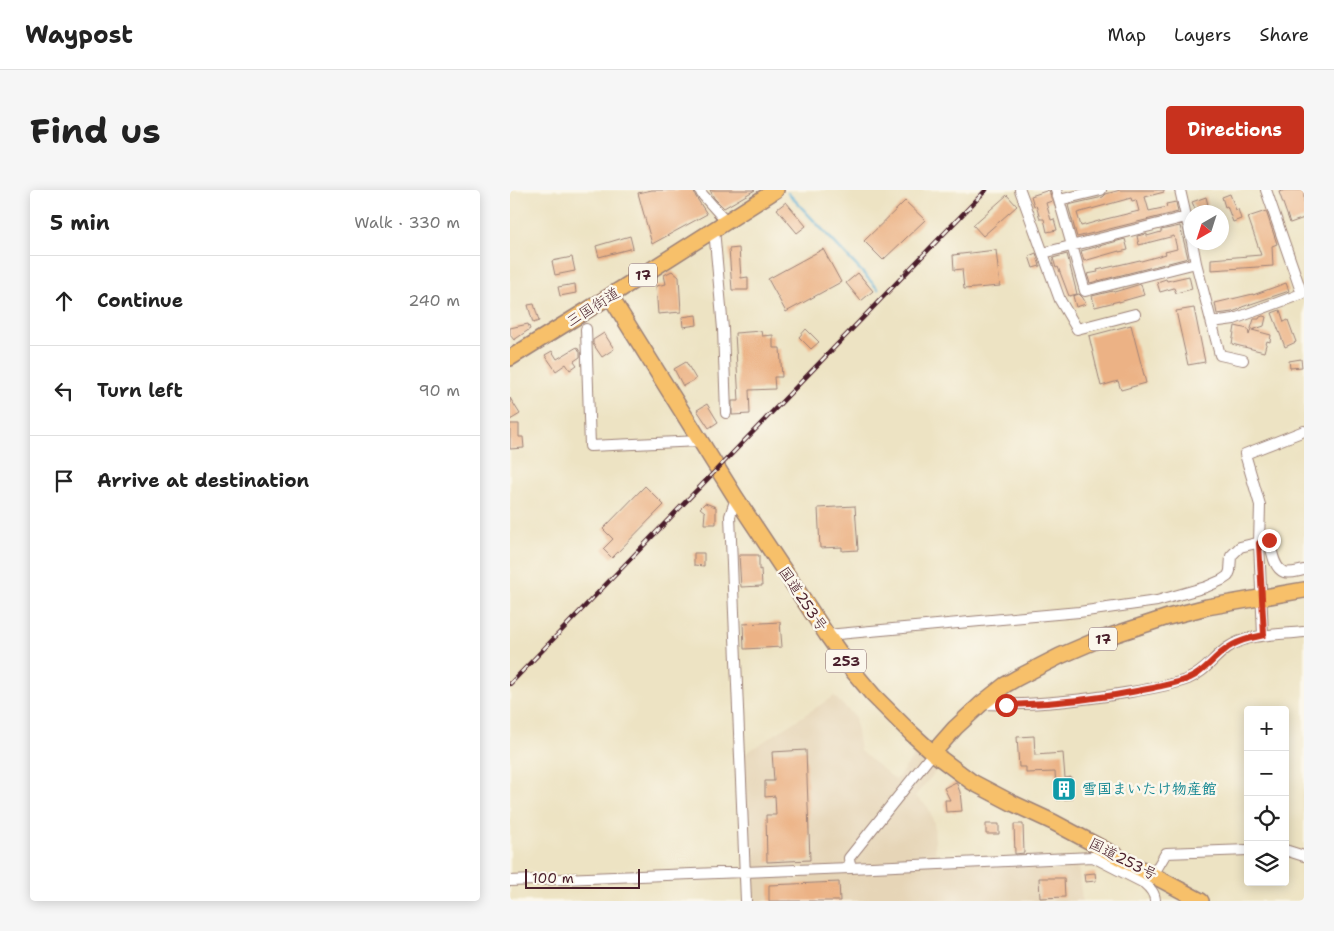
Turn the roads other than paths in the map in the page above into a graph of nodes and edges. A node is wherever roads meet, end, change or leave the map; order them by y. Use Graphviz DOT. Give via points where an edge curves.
graph roads {
  1 [pos="700,190"];
  2 [pos="776,190"];
  3 [pos="1020,190"];
  4 [pos="1101,190"];
  5 [pos="1180,190"];
  6 [pos="1266,190"];
  7 [pos="1058,195"];
  8 [pos="1184,207"];
  9 [pos="1184,217"];
  10 [pos="720,225"];
  11 [pos="1072,245"];
  12 [pos="1194,250"];
  13 [pos="1043,253"];
  14 [pos="1196,263"];
  15 [pos="1303,293"];
  16 [pos="610,296"];
  17 [pos="1135,314"];
  18 [pos="1212,322"];
  19 [pos="586,329"];
  20 [pos="510,358"];
  21 [pos="1243,360"];
  22 [pos="726,413"];
  23 [pos="1304,431"];
  24 [pos="700,441"];
  25 [pos="736,498"];
  26 [pos="1259,543"];
  27 [pos="1304,570"];
  28 [pos="1304,590"];
  29 [pos="1262,598"];
  30 [pos="1304,632"];
  31 [pos="1264,635"];
  32 [pos="828,636"];
  33 [pos="981,704"];
  34 [pos="933,753"];
  35 [pos="1244,850"];
  36 [pos="1289,851"];
  37 [pos="1095,852"];
  38 [pos="1304,856"];
  39 [pos="850,868"];
  40 [pos="745,872"];
  41 [pos="1154,875"];
  42 [pos="510,881"];
  43 [pos="1195,900"];
  44 [pos="746,901"];
  45 [pos="1155,901"];
  1 -- 10 [label="street"];
  2 -- 10 [label="highway, 三国街道 / 17"];
  3 -- 13 [label="street"];
  4 -- 7 [label="street"];
  5 -- 8 [label="street"];
  6 -- 15 [label="street"];
  7 -- 11 [label="street"];
  9 -- 11 [label="street"];
  10 -- 16 [label="highway, 三国街道 / 17"];
  10 -- 22 [label="street"];
  11 -- 13 [label="street"];
  11 -- 14 [label="street" via="1085,291"];
  12 -- 14 [label="street"];
  13 -- 17 [label="street" via="1060,300 1077,329"];
  14 -- 18 [label="street"];
  15 -- 18 [label="street" via="1234,319"];
  16 -- 20 [label="highway, 三国街道 / 17"];
  16 -- 24 [label="highway, 国道253号 / 253"];
  18 -- 21 [label="street" via="1220,354"];
  19 -- 24 [label="street" via="590,446"];
  23 -- 26 [label="street" via="1245,454 1260,505"];
  24 -- 25 [label="highway, 国道253号 / 253"];
  25 -- 32 [label="highway, 国道253号 / 253"];
  25 -- 40 [label="street" via="730,516"];
  26 -- 27 [label="street" via="1269,540 1277,565 1285,572"];
  26 -- 29 [label="street"];
  26 -- 32 [label="street" via="1235,551 1228,576 1222,580 1157,601 1098,610"];
  28 -- 29 [label="highway, 17"];
  29 -- 31 [label="street"];
  29 -- 33 [label="highway, 17" via="1207,606 1095,641 1016,678"];
  30 -- 31 [label="street"];
  31 -- 33 [label="street" via="1231,645 1196,675 1182,681 1094,698 1028,705"];
  32 -- 34 [label="highway, 国道253号 / 253" via="873,695"];
  33 -- 34 [label="highway, 17"];
  34 -- 37 [label="highway, 国道253号 / 253" via="972,782 1053,822"];
  34 -- 39 [label="street" via="849,858"];
  35 -- 41 [label="street" via="1166,852"];
  36 -- 38 [label="street"];
  37 -- 39 [label="street"];
  37 -- 41 [label="highway, 国道253号 / 253"];
  37 -- 45 [label="street" via="1144,883 1151,889"];
  39 -- 40 [label="street"];
  40 -- 42 [label="street"];
  40 -- 44 [label="street"];
  41 -- 43 [label="highway, 国道253号 / 253"];
}
